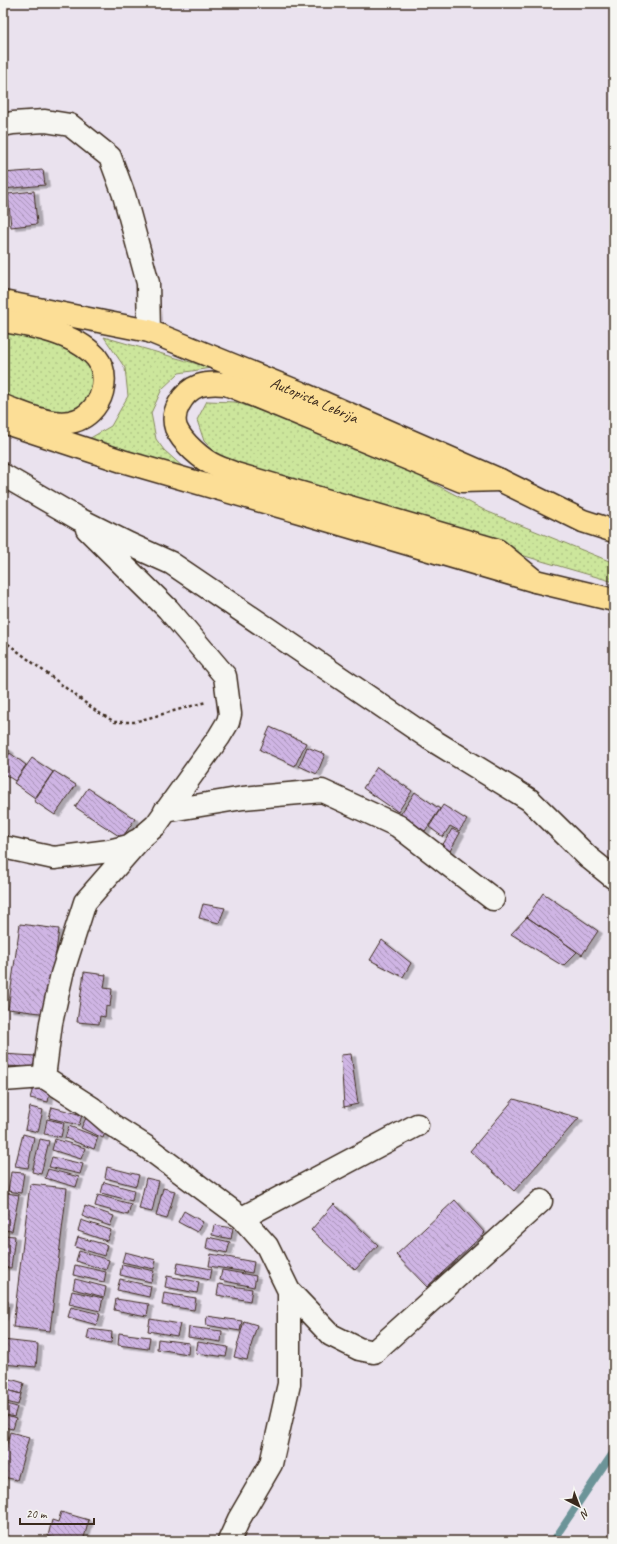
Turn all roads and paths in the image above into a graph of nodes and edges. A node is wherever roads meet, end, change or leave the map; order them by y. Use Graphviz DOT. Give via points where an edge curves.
graph roads {
  1 [pos="3,125"];
  2 [pos="3,302"];
  3 [pos="3,321"];
  4 [pos="149,331"];
  5 [pos="3,406"];
  6 [pos="3,422"];
  7 [pos="3,475"];
  8 [pos="500,480"];
  9 [pos="79,518"];
  10 [pos="614,531"];
  11 [pos="535,581"];
  12 [pos="614,600"];
  13 [pos="3,640"];
  14 [pos="228,706"];
  15 [pos="165,811"];
  16 [pos="141,838"];
  17 [pos="3,847"];
  18 [pos="614,878"];
  19 [pos="493,899"];
  20 [pos="44,1077"];
  21 [pos="3,1080"];
  22 [pos="417,1125"];
  23 [pos="541,1201"];
  24 [pos="242,1218"];
  25 [pos="288,1291"];
  26 [pos="229,1541"];
  1 -- 4 [label="street" via="45,121 70,125 110,157 124,195 148,283"];
  2 -- 4 [label="highway, Autopista Lebrija"];
  3 -- 5 [label="highway" via="55,333 86,348 96,357 104,377 100,399 94,408 86,416 73,422 59,423"];
  4 -- 8 [label="highway, Autopista Lebrija" via="301,393"];
  6 -- 11 [label="highway" via="122,461"];
  7 -- 9 [label="street"];
  8 -- 10 [label="highway, Autopista Lebrija" via="583,521"];
  8 -- 11 [label="highway" via="462,481 226,384 194,387 185,394 176,410 176,427 181,436 198,455 215,466 497,550"];
  9 -- 14 [label="street" via="92,535 168,609 225,676"];
  9 -- 18 [label="street" via="171,563 429,738 530,800 588,857"];
  11 -- 12 [label="highway"];
  13 -- 14 [label="path" via="96,711 115,722 134,722 213,700"];
  14 -- 15 [label="street" via="228,722"];
  15 -- 16 [label="street" via="156,825"];
  15 -- 19 [label="street" via="243,798 322,791 398,826"];
  16 -- 17 [label="street" via="129,846 109,851 54,858"];
  16 -- 20 [label="street" via="85,902 62,974 51,1023"];
  20 -- 21 [label="street"];
  20 -- 24 [label="street" via="92,1108"];
  22 -- 24 [label="street"];
  23 -- 25 [label="street" via="374,1352 359,1349 331,1335"];
  24 -- 25 [label="street" via="267,1246"];
  25 -- 26 [label="street" via="289,1384 271,1464"];
}
